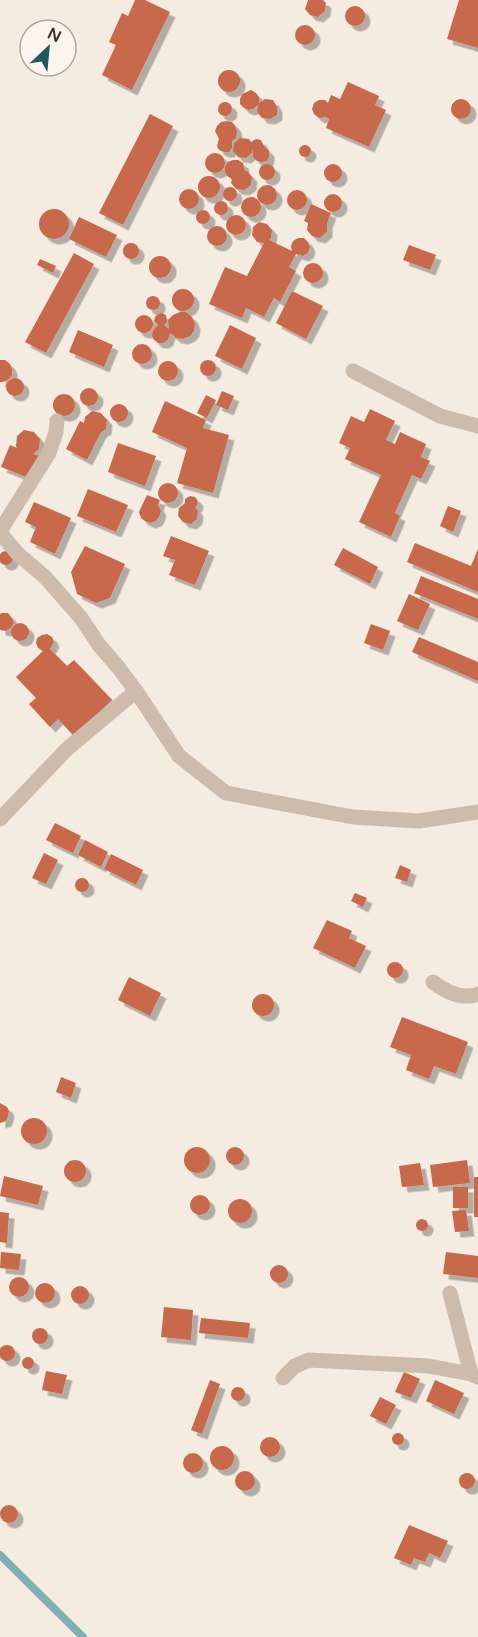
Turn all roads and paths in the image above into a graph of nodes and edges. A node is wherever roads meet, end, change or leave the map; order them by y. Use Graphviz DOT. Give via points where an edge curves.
graph roads {
  1 [pos="353,371"];
  2 [pos="57,421"];
  3 [pos="478,426"];
  4 [pos="0,532"];
  5 [pos="136,692"];
  6 [pos="478,812"];
  7 [pos="0,819"];
  8 [pos="433,982"];
  9 [pos="478,994"];
  10 [pos="450,1293"];
  11 [pos="474,1376"];
  12 [pos="283,1378"];
  1 -- 3 [label="street" via="440,416"];
  2 -- 4 [label="street" via="49,453"];
  4 -- 5 [label="street" via="81,618"];
  5 -- 6 [label="street" via="179,756 226,793 353,817 419,821"];
  5 -- 7 [label="street" via="67,749"];
  8 -- 9 [label="street" via="451,993"];
  10 -- 11 [label="street"];
  11 -- 12 [label="street" via="429,1366 309,1360"];
}
